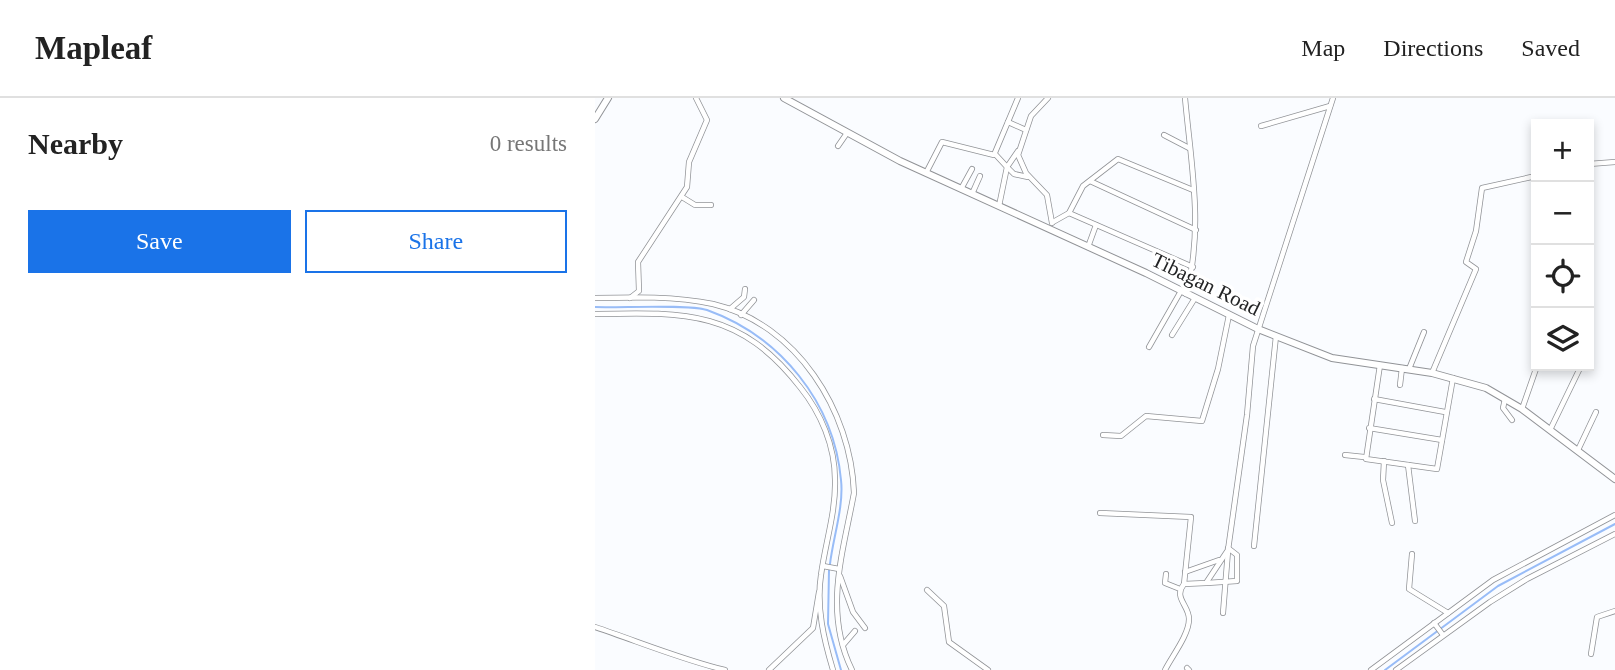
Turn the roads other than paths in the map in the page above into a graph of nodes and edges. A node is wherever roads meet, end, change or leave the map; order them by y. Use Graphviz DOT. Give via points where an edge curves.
graph roads {
  1 [pos="608,98"];
  2 [pos="696,98"];
  3 [pos="784,98"];
  4 [pos="1018,98"];
  5 [pos="1048,98"];
  6 [pos="1185,98"];
  7 [pos="1333,98"];
  8 [pos="1331,106"];
  9 [pos="595,119"];
  10 [pos="1008,122"];
  11 [pos="1261,127"];
  12 [pos="1026,130"];
  13 [pos="847,133"];
  14 [pos="1164,135"];
  15 [pos="838,146"];
  16 [pos="1190,148"];
  17 [pos="1018,150"];
  18 [pos="995,154"];
  19 [pos="1615,162"];
  20 [pos="1594,164"];
  21 [pos="1007,167"];
  22 [pos="972,169"];
  23 [pos="926,173"];
  24 [pos="980,176"];
  25 [pos="1531,177"];
  26 [pos="1032,179"];
  27 [pos="1090,181"];
  28 [pos="961,190"];
  29 [pos="1193,190"];
  30 [pos="971,194"];
  31 [pos="682,197"];
  32 [pos="711,205"];
  33 [pos="998,207"];
  34 [pos="1069,213"];
  35 [pos="1053,222"];
  36 [pos="1096,225"];
  37 [pos="1050,230"];
  38 [pos="1196,230"];
  39 [pos="1088,247"];
  40 [pos="1193,267"];
  41 [pos="745,289"];
  42 [pos="1184,292"];
  43 [pos="595,298"];
  44 [pos="629,298"];
  45 [pos="1195,298"];
  46 [pos="754,300"];
  47 [pos="730,309"];
  48 [pos="595,314"];
  49 [pos="741,315"];
  50 [pos="1229,315"];
  51 [pos="1258,329"];
  52 [pos="1424,332"];
  53 [pos="1171,335"];
  54 [pos="1276,336"];
  55 [pos="1149,347"];
  56 [pos="1380,365"];
  57 [pos="1405,368"];
  58 [pos="1535,371"];
  59 [pos="1579,371"];
  60 [pos="1432,373"];
  61 [pos="1453,377"];
  62 [pos="1400,385"];
  63 [pos="1506,398"];
  64 [pos="1374,400"];
  65 [pos="1521,409"];
  66 [pos="1445,412"];
  67 [pos="1596,412"];
  68 [pos="1512,420"];
  69 [pos="1369,428"];
  70 [pos="1550,430"];
  71 [pos="1103,435"];
  72 [pos="1441,440"];
  73 [pos="1578,450"];
  74 [pos="1345,454"];
  75 [pos="1364,457"];
  76 [pos="1384,461"];
  77 [pos="1408,465"];
  78 [pos="1615,479"];
  79 [pos="1100,513"];
  80 [pos="1615,515"];
  81 [pos="1415,521"];
  82 [pos="1392,523"];
  83 [pos="1615,534"];
  84 [pos="1254,546"];
  85 [pos="1228,549"];
  86 [pos="1412,554"];
  87 [pos="1222,558"];
  88 [pos="824,566"];
  89 [pos="837,570"];
  90 [pos="1185,572"];
  91 [pos="1166,575"];
  92 [pos="1227,582"];
  93 [pos="1206,583"];
  94 [pos="1182,587"];
  95 [pos="927,590"];
  96 [pos="820,591"];
  97 [pos="1615,611"];
  98 [pos="1448,612"];
  99 [pos="1223,613"];
  100 [pos="1435,624"];
  101 [pos="595,627"];
  102 [pos="865,628"];
  103 [pos="855,631"];
  104 [pos="1442,634"];
  105 [pos="842,646"];
  106 [pos="1591,654"];
  107 [pos="725,670"];
  108 [pos="769,670"];
  109 [pos="833,670"];
  110 [pos="852,670"];
  111 [pos="988,670"];
  112 [pos="1165,670"];
  113 [pos="1371,670"];
  114 [pos="1397,670"];
  1 -- 9 [label="main road"];
  2 -- 31 [label="street" via="707,120 689,162 689,182"];
  3 -- 13 [label="main road, Tibagan Road"];
  4 -- 10 [label="street"];
  5 -- 12 [label="street" via="1031,116"];
  6 -- 16 [label="street"];
  7 -- 8 [label="street"];
  8 -- 11 [label="street"];
  8 -- 51 [label="street"];
  10 -- 12 [label="street"];
  10 -- 18 [label="street"];
  12 -- 17 [label="street"];
  13 -- 15 [label="street"];
  13 -- 23 [label="main road, Tibagan Road"];
  14 -- 16 [label="street"];
  16 -- 29 [label="street"];
  17 -- 21 [label="street"];
  17 -- 26 [label="street"];
  18 -- 21 [label="street"];
  18 -- 23 [label="street" via="942,142"];
  19 -- 20 [label="street"];
  21 -- 26 [label="street"];
  21 -- 33 [label="street"];
  22 -- 28 [label="street"];
  23 -- 28 [label="main road, Tibagan Road"];
  24 -- 30 [label="street"];
  25 -- 60 [label="street" via="1482,188 1476,230 1465,262 1476,270"];
  26 -- 35 [label="street" via="1047,195"];
  27 -- 29 [label="street" via="1120,158"];
  27 -- 34 [label="street" via="1080,189"];
  27 -- 38 [label="street"];
  28 -- 30 [label="main road, Tibagan Road"];
  29 -- 38 [label="street"];
  30 -- 33 [label="main road, Tibagan Road"];
  31 -- 32 [label="street" via="695,205"];
  31 -- 44 [label="street" via="638,262 639,291"];
  33 -- 37 [label="main road, Tibagan Road"];
  34 -- 35 [label="street"];
  34 -- 36 [label="street"];
  35 -- 37 [label="street"];
  36 -- 39 [label="street"];
  36 -- 40 [label="street"];
  37 -- 39 [label="main road, Tibagan Road"];
  38 -- 40 [label="street"];
  39 -- 42 [label="main road, Tibagan Road"];
  40 -- 42 [label="street"];
  41 -- 47 [label="street" via="744,297"];
  42 -- 45 [label="main road, Tibagan Road"];
  42 -- 55 [label="street"];
  43 -- 44 [label="street"];
  44 -- 47 [label="street" via="689,300"];
  45 -- 50 [label="main road, Tibagan Road"];
  45 -- 53 [label="street"];
  46 -- 49 [label="street"];
  47 -- 49 [label="street"];
  48 -- 88 [label="street" via="671,313 705,320 752,338 781,362 813,404 834,465"];
  49 -- 89 [label="street" via="799,356 833,407 847,447 854,493"];
  50 -- 51 [label="main road, Tibagan Road"];
  50 -- 71 [label="street" via="1202,422 1150,416 1134,422 1121,436"];
  51 -- 54 [label="main road, Tibagan Road"];
  51 -- 85 [label="street" via="1251,354"];
  52 -- 57 [label="street"];
  54 -- 56 [label="main road, Tibagan Road" via="1332,358"];
  54 -- 84 [label="street"];
  56 -- 57 [label="main road, Tibagan Road"];
  56 -- 64 [label="street"];
  57 -- 60 [label="main road, Tibagan Road"];
  57 -- 62 [label="street"];
  58 -- 65 [label="street"];
  59 -- 70 [label="street"];
  60 -- 61 [label="main road, Tibagan Road"];
  61 -- 63 [label="main road, Tibagan Road"];
  61 -- 66 [label="street"];
  63 -- 65 [label="main road, Tibagan Road"];
  63 -- 68 [label="street" via="1503,405"];
  64 -- 66 [label="street"];
  64 -- 69 [label="street"];
  65 -- 70 [label="main road, Tibagan Road"];
  66 -- 72 [label="street"];
  67 -- 73 [label="street"];
  69 -- 72 [label="street"];
  69 -- 75 [label="street"];
  70 -- 73 [label="main road, Tibagan Road"];
  72 -- 77 [label="street" via="1437,469"];
  73 -- 78 [label="main road, Tibagan Road"];
  74 -- 75 [label="street"];
  75 -- 76 [label="street"];
  76 -- 77 [label="street"];
  76 -- 82 [label="street"];
  77 -- 81 [label="street"];
  79 -- 90 [label="street" via="1191,517"];
  80 -- 98 [label="street" via="1493,580"];
  83 -- 104 [label="street" via="1527,579"];
  85 -- 87 [label="street"];
  85 -- 92 [label="street"];
  85 -- 92 [label="street" via="1237,555 1237,579"];
  86 -- 98 [label="street" via="1409,589"];
  87 -- 90 [label="street"];
  87 -- 93 [label="street"];
  88 -- 89 [label="street"];
  88 -- 96 [label="street"];
  89 -- 102 [label="street" via="853,612"];
  89 -- 105 [label="street"];
  90 -- 94 [label="street"];
  91 -- 94 [label="street" via="1165,583"];
  92 -- 93 [label="street"];
  92 -- 99 [label="street"];
  93 -- 94 [label="street"];
  94 -- 112 [label="street" via="1179,598 1189,626"];
  95 -- 111 [label="street" via="946,611 949,642"];
  96 -- 108 [label="street" via="813,628"];
  96 -- 109 [label="street" via="822,629"];
  97 -- 106 [label="street" via="1597,617"];
  98 -- 100 [label="street"];
  100 -- 104 [label="street"];
  100 -- 113 [label="street"];
  101 -- 107 [label="street"];
  103 -- 105 [label="street"];
  104 -- 114 [label="street"];
  105 -- 110 [label="street"];
}
